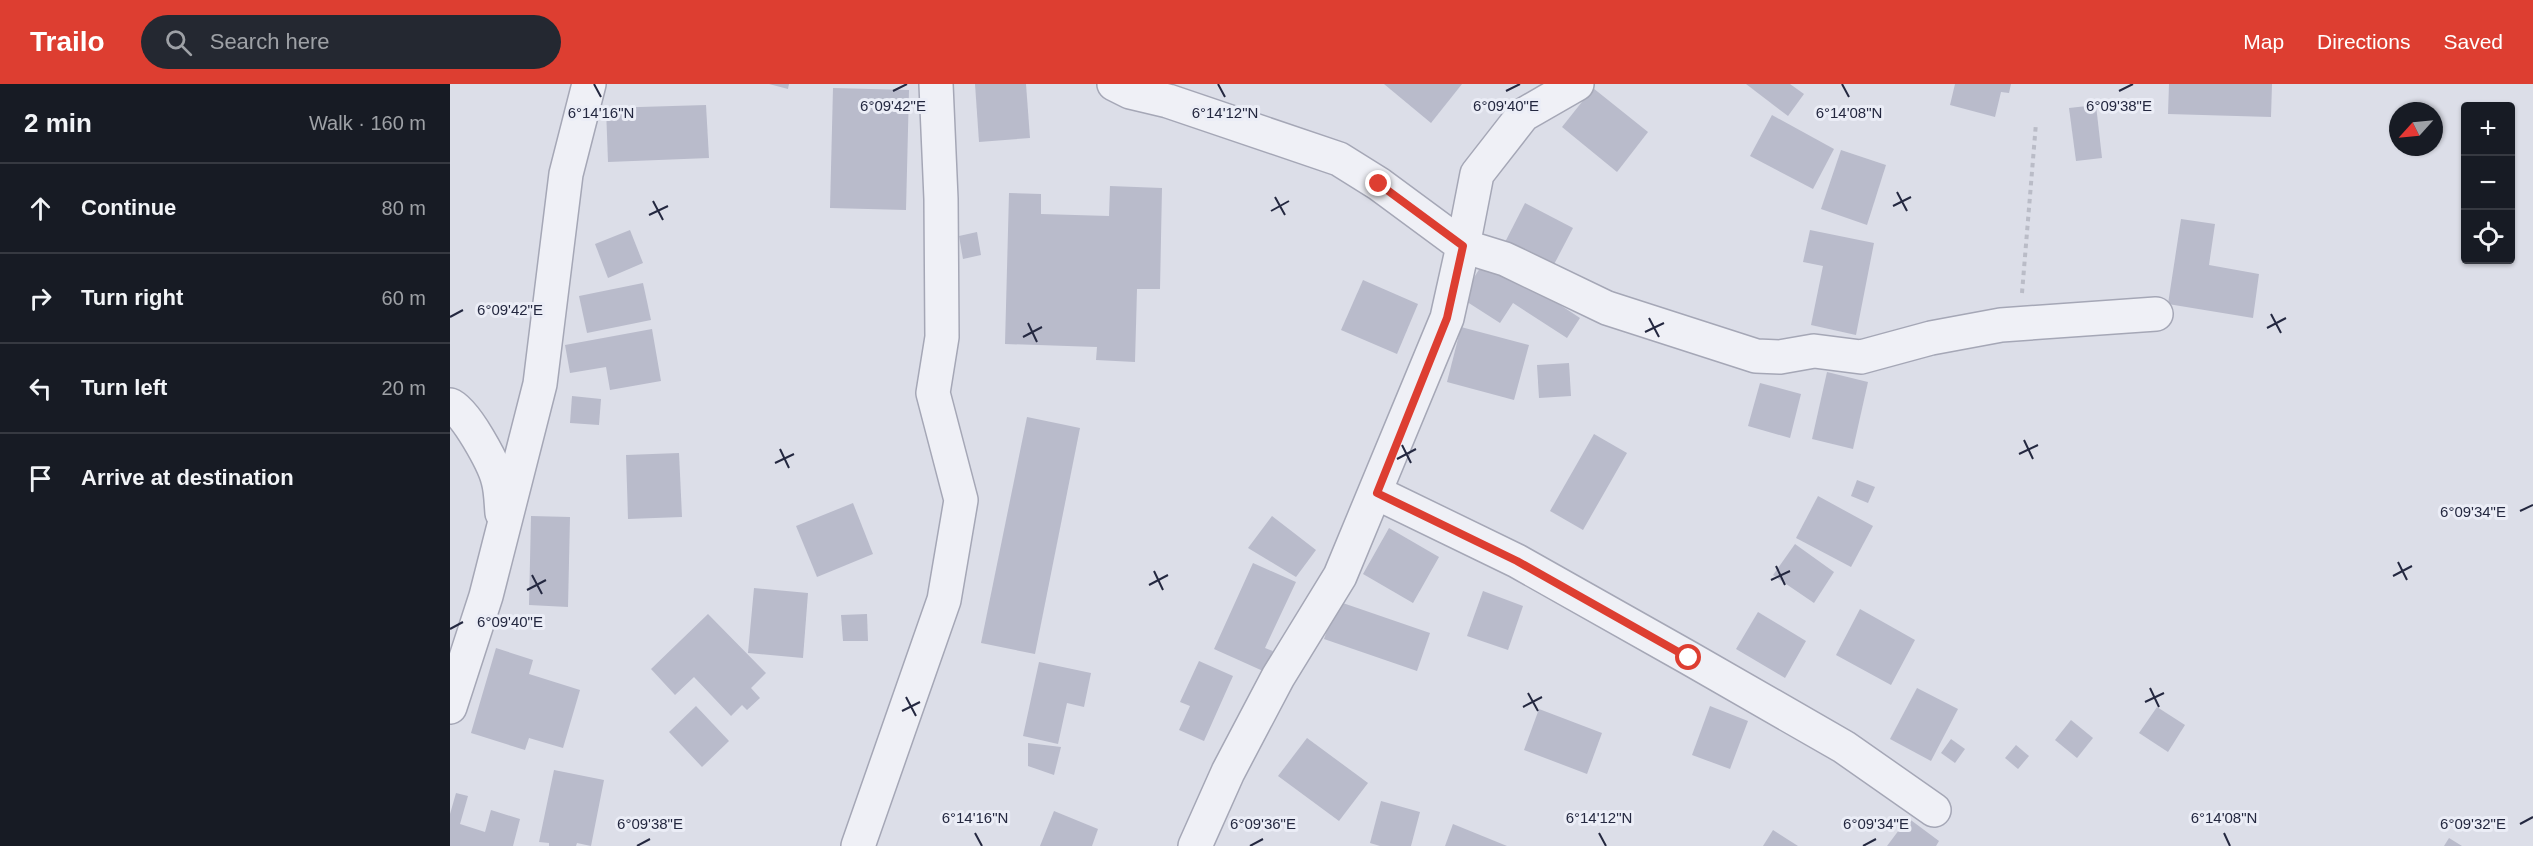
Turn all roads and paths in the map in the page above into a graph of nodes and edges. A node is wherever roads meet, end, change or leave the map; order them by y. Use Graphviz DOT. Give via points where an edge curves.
graph roads {
  1 [pos="589,84"];
  2 [pos="936,84"];
  3 [pos="1114,84"];
  4 [pos="1577,84"];
  5 [pos="2036,123"];
  6 [pos="1463,246"];
  7 [pos="2156,314"];
  8 [pos="2020,323"];
  9 [pos="450,405"];
  10 [pos="1377,493"];
  11 [pos="503,524"];
  12 [pos="450,707"];
  13 [pos="1934,810"];
  14 [pos="858,846"];
  15 [pos="1195,846"];
  1 -- 11 [label="street" via="566,174 540,384"];
  2 -- 14 [label="street" via="942,337 933,393 961,500 944,600"];
  3 -- 6 [label="street" via="1339,159"];
  4 -- 6 [label="street" via="1523,115 1477,174"];
  5 -- 8 [label="path"];
  6 -- 8 [label="street" via="1505,259 1607,308 1756,356 1780,357 1814,351 1861,357 1931,338"];
  6 -- 10 [label="street" via="1447,318"];
  7 -- 8 [label="street"];
  9 -- 11 [label="street" via="456,407 476,435 498,479"];
  10 -- 13 [label="street" via="1517,561 1689,658 1844,747"];
  10 -- 15 [label="street" via="1340,576 1278,676"];
  11 -- 12 [label="street" via="486,596"];
}
